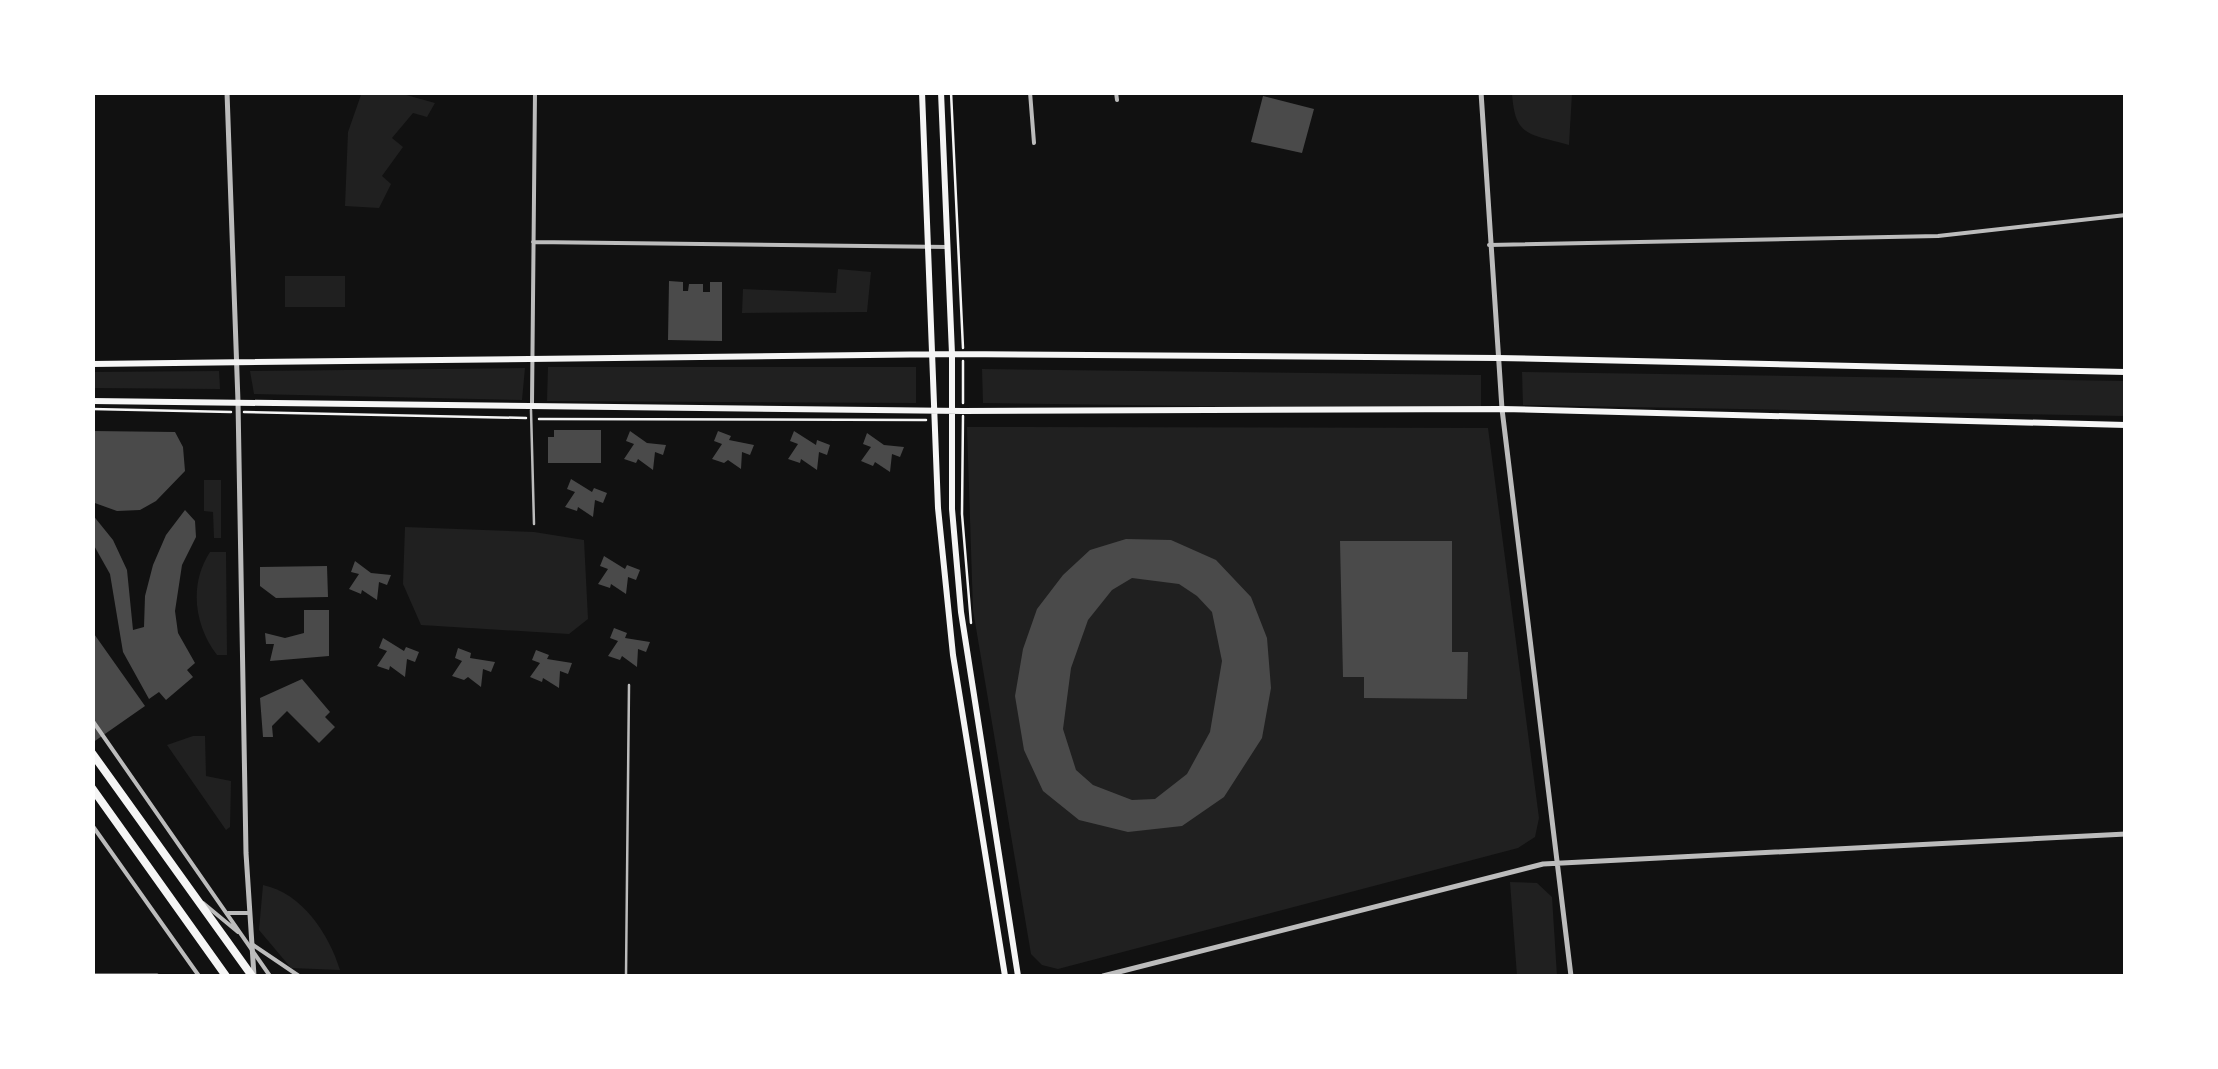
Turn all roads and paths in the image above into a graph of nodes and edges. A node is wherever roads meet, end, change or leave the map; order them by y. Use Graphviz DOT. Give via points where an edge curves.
graph roads {
  1 [pos="227,92"];
  2 [pos="535,92"];
  3 [pos="922,92"];
  4 [pos="941,92"];
  5 [pos="1030,92"];
  6 [pos="1116,92"];
  7 [pos="1481,92"];
  8 [pos="1117,100"];
  9 [pos="1034,143"];
  10 [pos="2126,215"];
  11 [pos="533,242"];
  12 [pos="1489,245"];
  13 [pos="930,247"];
  14 [pos="948,247"];
  15 [pos="934,354"];
  16 [pos="952,354"];
  17 [pos="533,358"];
  18 [pos="1498,358"];
  19 [pos="236,363"];
  20 [pos="92,364"];
  21 [pos="2126,372"];
  22 [pos="92,400"];
  23 [pos="238,402"];
  24 [pos="532,409"];
  25 [pos="1502,409"];
  26 [pos="936,410"];
  27 [pos="950,411"];
  28 [pos="2126,424"];
  29 [pos="534,524"];
  30 [pos="629,685"];
  31 [pos="92,720"];
  32 [pos="92,754"];
  33 [pos="92,788"];
  34 [pos="92,825"];
  35 [pos="2126,834"];
  36 [pos="1558,863"];
  37 [pos="190,892"];
  38 [pos="228,913"];
  39 [pos="250,913"];
  40 [pos="245,938"];
  41 [pos="252,946"];
  42 [pos="92,976"];
  43 [pos="157,976"];
  44 [pos="199,976"];
  45 [pos="226,976"];
  46 [pos="253,976"];
  47 [pos="270,976"];
  48 [pos="298,976"];
  49 [pos="626,976"];
  50 [pos="1005,976"];
  51 [pos="1018,976"];
  52 [pos="1103,976"];
  53 [pos="1571,976"];
  1 -- 19 [label="street"];
  2 -- 11 [label="street"];
  3 -- 13 [label="main road"];
  4 -- 14 [label="main road"];
  5 -- 9 [label="street"];
  6 -- 8 [label="street"];
  7 -- 12 [label="street"];
  10 -- 12 [label="street" via="1938,236"];
  11 -- 13 [label="street"];
  11 -- 17 [label="street"];
  12 -- 18 [label="street"];
  13 -- 14 [label="street"];
  13 -- 15 [label="main road"];
  14 -- 16 [label="main road"];
  15 -- 16 [label="main road"];
  15 -- 17 [label="main road"];
  15 -- 26 [label="main road"];
  16 -- 18 [label="main road"];
  16 -- 27 [label="main road"];
  17 -- 19 [label="main road"];
  17 -- 24 [label="street"];
  18 -- 21 [label="main road"];
  18 -- 25 [label="street"];
  19 -- 20 [label="main road"];
  19 -- 23 [label="street"];
  22 -- 23 [label="main road"];
  23 -- 24 [label="main road"];
  23 -- 39 [label="street"];
  24 -- 26 [label="main road"];
  24 -- 29 [label="lane"];
  25 -- 27 [label="main road"];
  25 -- 28 [label="main road"];
  25 -- 36 [label="street"];
  26 -- 27 [label="main road"];
  26 -- 50 [label="main road" via="953,655"];
  27 -- 51 [label="main road" via="961,612"];
  30 -- 49 [label="lane"];
  31 -- 38 [label="street"];
  32 -- 37 [label="main road"];
  33 -- 45 [label="main road"];
  34 -- 44 [label="street"];
  35 -- 36 [label="street"];
  36 -- 52 [label="street"];
  36 -- 53 [label="street"];
  37 -- 40 [label="street"];
  37 -- 46 [label="main road"];
  38 -- 39 [label="street"];
  38 -- 40 [label="street"];
  39 -- 41 [label="street"];
  40 -- 41 [label="street"];
  41 -- 46 [label="street"];
  41 -- 47 [label="street"];
  41 -- 48 [label="street"];
  42 -- 43 [label="street"];
}
